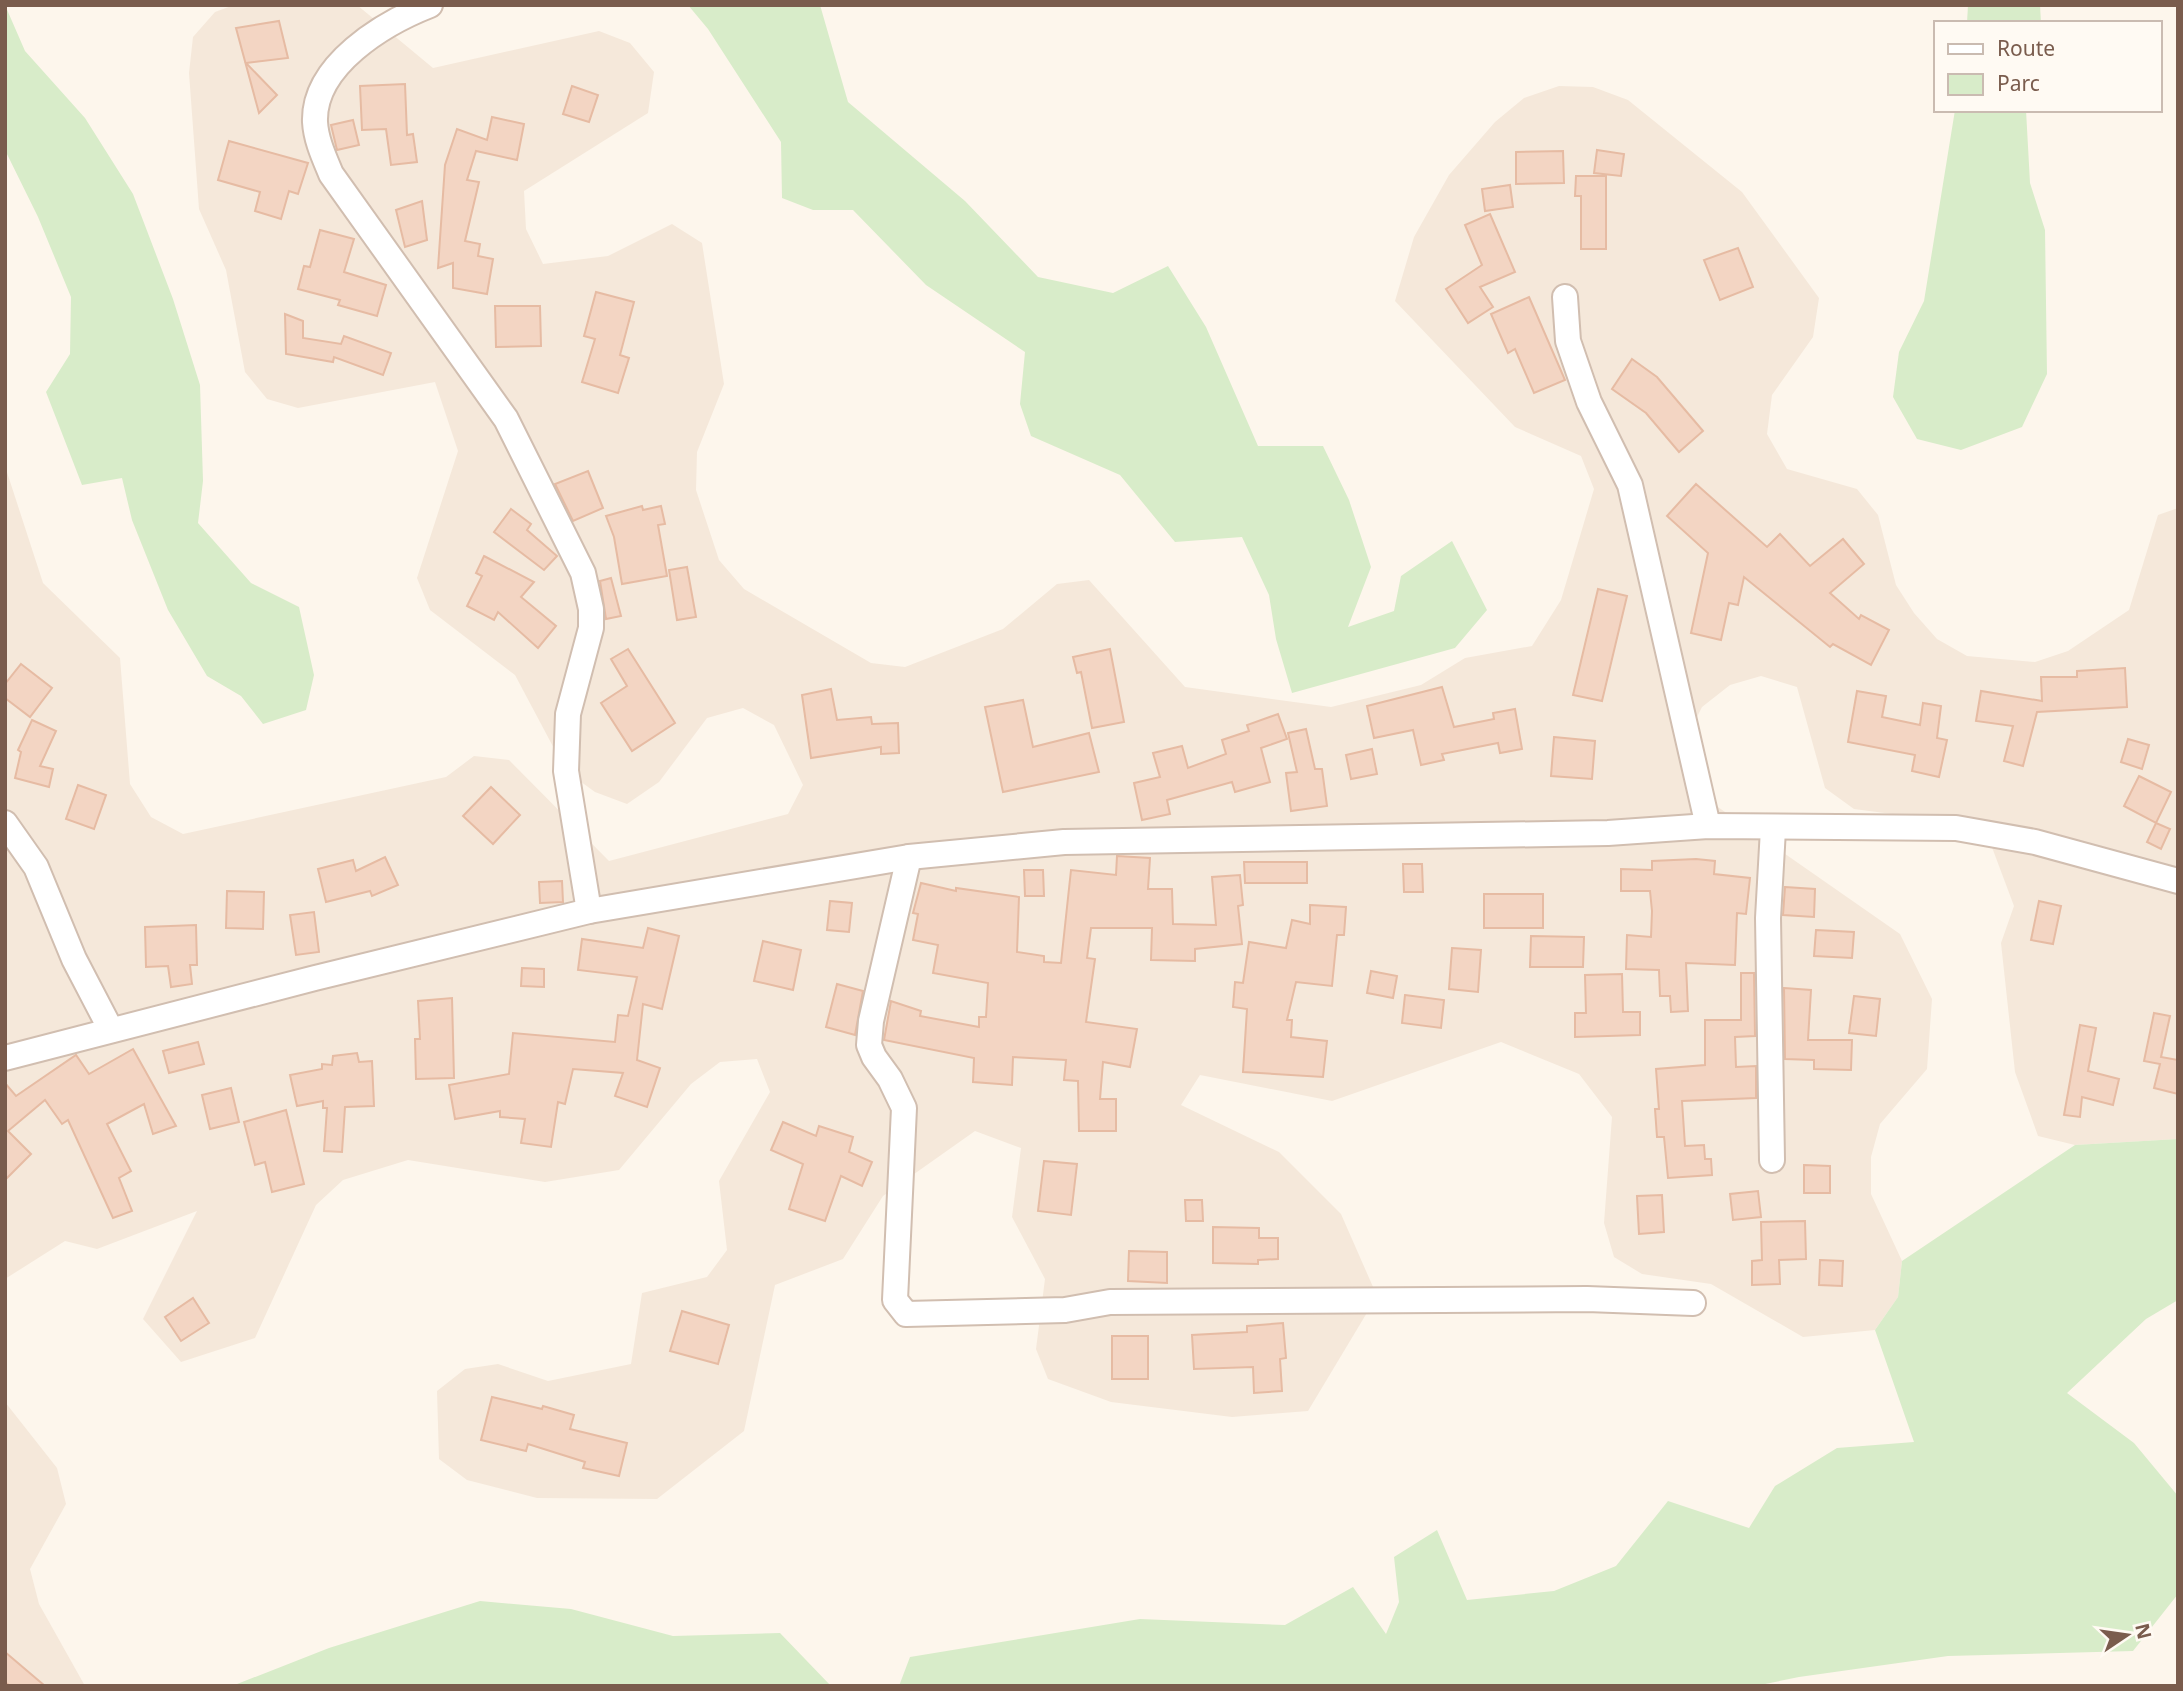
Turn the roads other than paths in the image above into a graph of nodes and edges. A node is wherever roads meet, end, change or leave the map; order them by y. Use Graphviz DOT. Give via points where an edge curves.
graph roads {
  1 [pos="430,5"];
  2 [pos="1565,297"];
  3 [pos="5,822"];
  4 [pos="1707,826"];
  5 [pos="1773,829"];
  6 [pos="909,857"];
  7 [pos="2178,881"];
  8 [pos="589,911"];
  9 [pos="111,1030"];
  10 [pos="5,1058"];
  11 [pos="1772,1160"];
  12 [pos="1693,1303"];
  1 -- 8 [label="street" via="372,35 336,69 320,93 317,139 331,174 506,419 583,573 591,628 568,713 566,771"];
  2 -- 4 [label="street" via="1568,341 1589,402 1630,485"];
  3 -- 9 [label="street" via="36,867 74,959"];
  4 -- 5 [label="street"];
  4 -- 6 [label="street" via="1608,833 1064,842"];
  5 -- 7 [label="street" via="1956,828 2035,842"];
  5 -- 11 [label="street" via="1768,918"];
  6 -- 8 [label="street"];
  6 -- 12 [label="street" via="869,1045 904,1108 895,1300 906,1314 1065,1310 1110,1302 1587,1299"];
  8 -- 9 [label="street"];
  9 -- 10 [label="street"];
}
